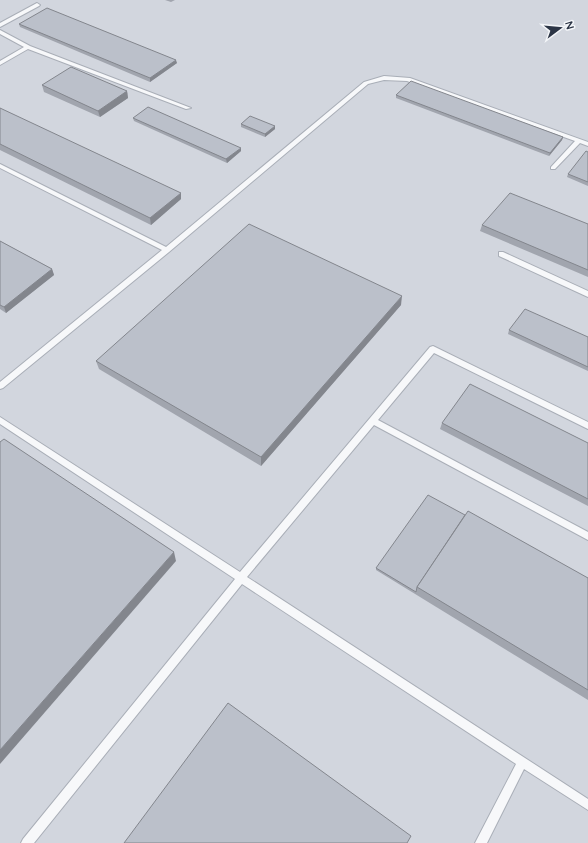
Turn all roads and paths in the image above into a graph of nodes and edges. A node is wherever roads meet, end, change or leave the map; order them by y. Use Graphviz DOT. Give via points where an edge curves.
graph roads {
  1 [pos="37,5"];
  2 [pos="0,25"];
  3 [pos="0,32"];
  4 [pos="28,47"];
  5 [pos="0,63"];
  6 [pos="188,108"];
  7 [pos="579,141"];
  8 [pos="588,144"];
  9 [pos="0,166"];
  10 [pos="553,168"];
  11 [pos="168,250"];
  12 [pos="501,254"];
  13 [pos="588,294"];
  14 [pos="0,386"];
  15 [pos="0,420"];
  16 [pos="373,421"];
  17 [pos="588,426"];
  18 [pos="588,536"];
  19 [pos="241,578"];
  20 [pos="522,762"];
  21 [pos="588,805"];
  22 [pos="27,843"];
  23 [pos="481,843"];
  1 -- 2 [label="lane"];
  3 -- 4 [label="lane"];
  4 -- 5 [label="lane"];
  4 -- 6 [label="lane"];
  7 -- 8 [label="lane"];
  7 -- 10 [label="lane"];
  7 -- 11 [label="lane" via="408,79 384,78 366,83"];
  9 -- 11 [label="lane"];
  11 -- 14 [label="lane"];
  12 -- 13 [label="lane"];
  15 -- 19 [label="lane"];
  16 -- 17 [label="lane" via="433,349"];
  16 -- 18 [label="lane"];
  16 -- 19 [label="lane"];
  19 -- 20 [label="lane"];
  19 -- 22 [label="lane"];
  20 -- 21 [label="lane"];
  20 -- 23 [label="lane"];
}
